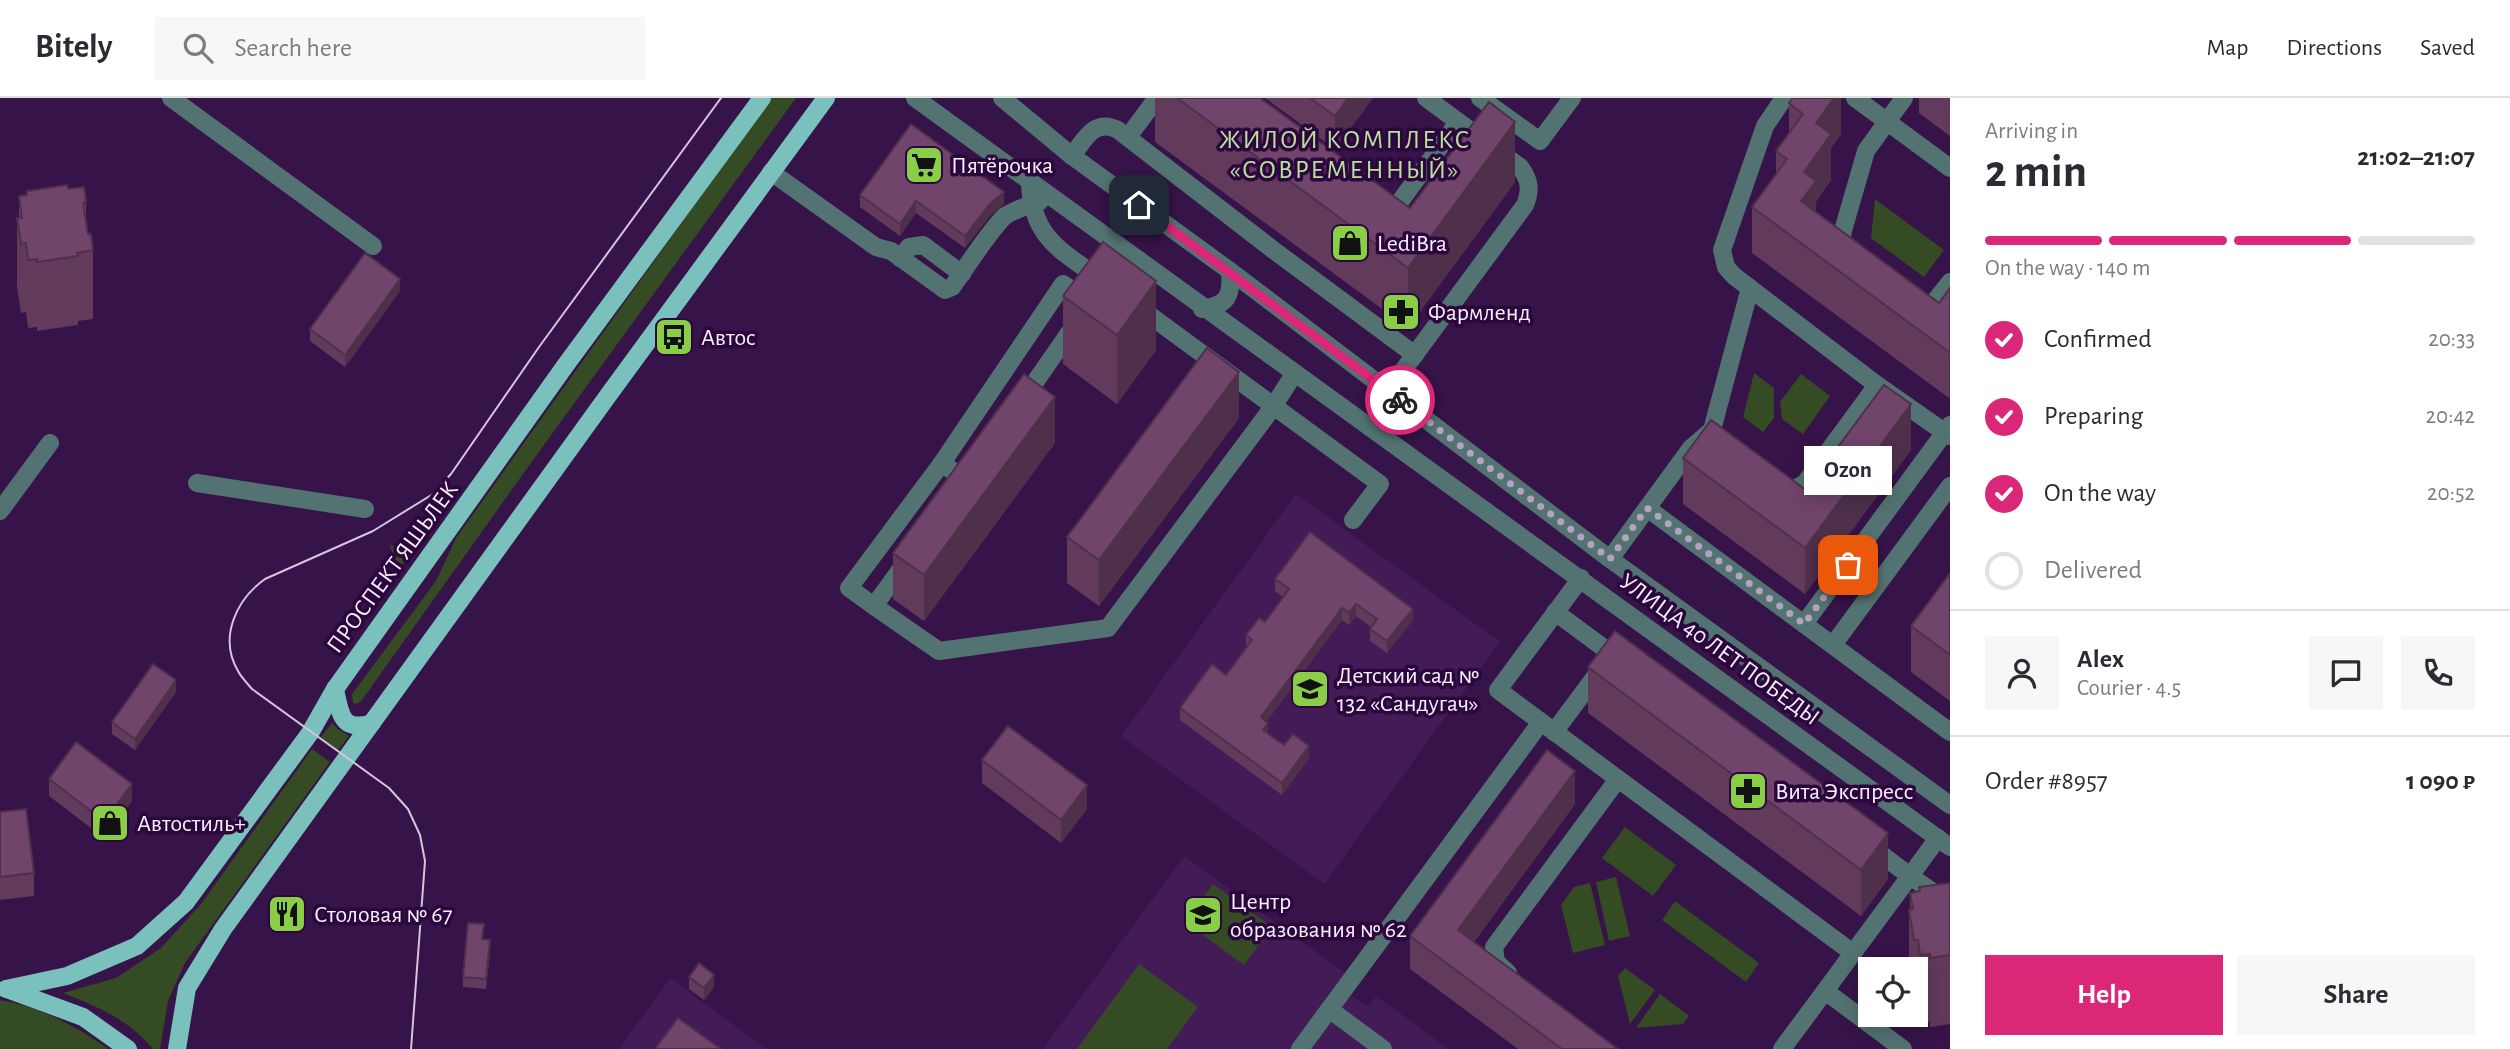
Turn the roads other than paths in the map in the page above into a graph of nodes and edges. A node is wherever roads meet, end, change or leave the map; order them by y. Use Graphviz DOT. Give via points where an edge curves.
graph roads {
  1 [pos="171,98"];
  2 [pos="762,98"];
  3 [pos="826,98"];
  4 [pos="915,98"];
  5 [pos="1157,98"];
  6 [pos="1426,98"];
  7 [pos="1480,98"];
  8 [pos="1572,98"];
  9 [pos="1784,98"];
  10 [pos="1855,98"];
  11 [pos="1904,98"];
  12 [pos="1003,99"];
  13 [pos="1458,122"];
  14 [pos="1887,122"];
  15 [pos="1128,137"];
  16 [pos="1072,156"];
  17 [pos="1950,168"];
  18 [pos="772,172"];
  19 [pos="1030,183"];
  20 [pos="1054,200"];
  21 [pos="1365,200"];
  22 [pos="1031,202"];
  23 [pos="373,246"];
  24 [pos="1868,264"];
  25 [pos="1230,271"];
  26 [pos="1950,282"];
  27 [pos="1750,288"];
  28 [pos="1900,288"];
  29 [pos="1116,290"];
  30 [pos="1091,302"];
  31 [pos="1202,309"];
  32 [pos="1415,355"];
  33 [pos="1294,374"];
  34 [pos="1877,385"];
  35 [pos="1388,391"];
  36 [pos="1273,407"];
  37 [pos="1013,414"];
  38 [pos="1948,431"];
  39 [pos="50,443"];
  40 [pos="942,463"];
  41 [pos="1766,479"];
  42 [pos="197,483"];
  43 [pos="1950,486"];
  44 [pos="951,502"];
  45 [pos="1647,508"];
  46 [pos="365,509"];
  47 [pos="0,511"];
  48 [pos="1353,520"];
  49 [pos="920,544"];
  50 [pos="1610,559"];
  51 [pos="1581,578"];
  52 [pos="874,606"];
  53 [pos="1555,612"];
  54 [pos="1804,624"];
  55 [pos="1833,645"];
  56 [pos="335,689"];
  57 [pos="372,723"];
  58 [pos="1548,727"];
  59 [pos="1950,732"];
  60 [pos="1618,779"];
  61 [pos="1950,805"];
  62 [pos="1855,835"];
  63 [pos="1944,843"];
  64 [pos="1910,876"];
  65 [pos="1950,904"];
  66 [pos="1853,953"];
  67 [pos="1517,980"];
  68 [pos="3,988"];
  69 [pos="1825,991"];
  70 [pos="1329,1009"];
  71 [pos="128,1049"];
  72 [pos="177,1049"];
  73 [pos="1300,1049"];
  74 [pos="1383,1049"];
  75 [pos="1782,1049"];
  76 [pos="1903,1049"];
  1 -- 23 [label="street"];
  2 -- 56 [label="main road, ПРОСПЕКТ ЯШЬЛЕК"];
  3 -- 18 [label="main road"];
  4 -- 19 [label="street, УЛИЦА 40 ЛЕТ ПОБЕДЫ"];
  5 -- 15 [label="street"];
  6 -- 13 [label="street"];
  7 -- 8 [label="street" via="1539,141"];
  9 -- 27 [label="street" via="1765,126 1722,250 1726,267"];
  10 -- 14 [label="street"];
  11 -- 14 [label="street"];
  12 -- 16 [label="street, УЛИЦА 40 ЛЕТ ПОБЕДЫ"];
  13 -- 21 [label="street" via="1399,203 1385,210"];
  13 -- 32 [label="street" via="1520,167 1529,194"];
  14 -- 17 [label="street"];
  14 -- 24 [label="street" via="1866,152 1842,234 1847,249"];
  15 -- 16 [label="street" via="1109,125 1093,128"];
  15 -- 32 [label="street"];
  16 -- 25 [label="street, УЛИЦА 40 ЛЕТ ПОБЕДЫ"];
  18 -- 22 [label="street" via="945,290 952,287 1004,217"];
  18 -- 57 [label="main road"];
  19 -- 20 [label="street, УЛИЦА 40 ЛЕТ ПОБЕДЫ"];
  19 -- 22 [label="street"];
  20 -- 22 [label="street"];
  20 -- 31 [label="street, УЛИЦА 40 ЛЕТ ПОБЕДЫ"];
  22 -- 29 [label="street" via="1037,222 1052,243"];
  25 -- 31 [label="street" via="1228,298"];
  25 -- 35 [label="street, УЛИЦА 40 ЛЕТ ПОБЕДЫ"];
  26 -- 28 [label="street" via="1928,306"];
  27 -- 34 [label="street"];
  27 -- 45 [label="street" via="1714,441 1695,444"];
  29 -- 30 [label="street"];
  29 -- 36 [label="street"];
  30 -- 37 [label="street"];
  30 -- 40 [label="street" via="1063,284"];
  31 -- 33 [label="street, УЛИЦА 40 ЛЕТ ПОБЕДЫ"];
  32 -- 35 [label="street"];
  33 -- 36 [label="street"];
  33 -- 51 [label="street, УЛИЦА 40 ЛЕТ ПОБЕДЫ"];
  34 -- 38 [label="street"];
  34 -- 41 [label="street" via="1799,489 1783,491"];
  35 -- 50 [label="street, УЛИЦА 40 ЛЕТ ПОБЕДЫ"];
  36 -- 48 [label="street" via="1380,484"];
  36 -- 52 [label="street" via="1108,628 939,650"];
  38 -- 54 [label="street"];
  39 -- 47 [label="street"];
  40 -- 44 [label="street" via="970,475"];
  40 -- 52 [label="street" via="849,587"];
  42 -- 46 [label="street"];
  43 -- 55 [label="street"];
  45 -- 50 [label="street"];
  45 -- 54 [label="street"];
  49 -- 52 [label="street"];
  50 -- 61 [label="street, УЛИЦА 40 ЛЕТ ПОБЕДЫ"];
  51 -- 53 [label="street"];
  51 -- 63 [label="street, УЛИЦА 40 ЛЕТ ПОБЕДЫ"];
  53 -- 58 [label="street" via="1498,690"];
  53 -- 58 [label="street" via="1617,658"];
  54 -- 55 [label="street"];
  55 -- 59 [label="street"];
  56 -- 57 [label="main road" via="343,720 350,725"];
  56 -- 68 [label="main road, ПРОСПЕКТ ЯШЬЛЕК" via="310,733 186,902 157,929 138,946 67,976"];
  57 -- 72 [label="main road" via="223,929 187,988"];
  58 -- 60 [label="street"];
  58 -- 70 [label="street"];
  60 -- 66 [label="street"];
  60 -- 67 [label="street" via="1494,947 1496,962"];
  62 -- 64 [label="street"];
  63 -- 64 [label="street"];
  64 -- 65 [label="street"];
  64 -- 66 [label="street"];
  66 -- 69 [label="street"];
  68 -- 71 [label="main road" via="83,1017"];
  69 -- 75 [label="street"];
  69 -- 76 [label="street"];
  70 -- 73 [label="street"];
  70 -- 74 [label="street"];
}
